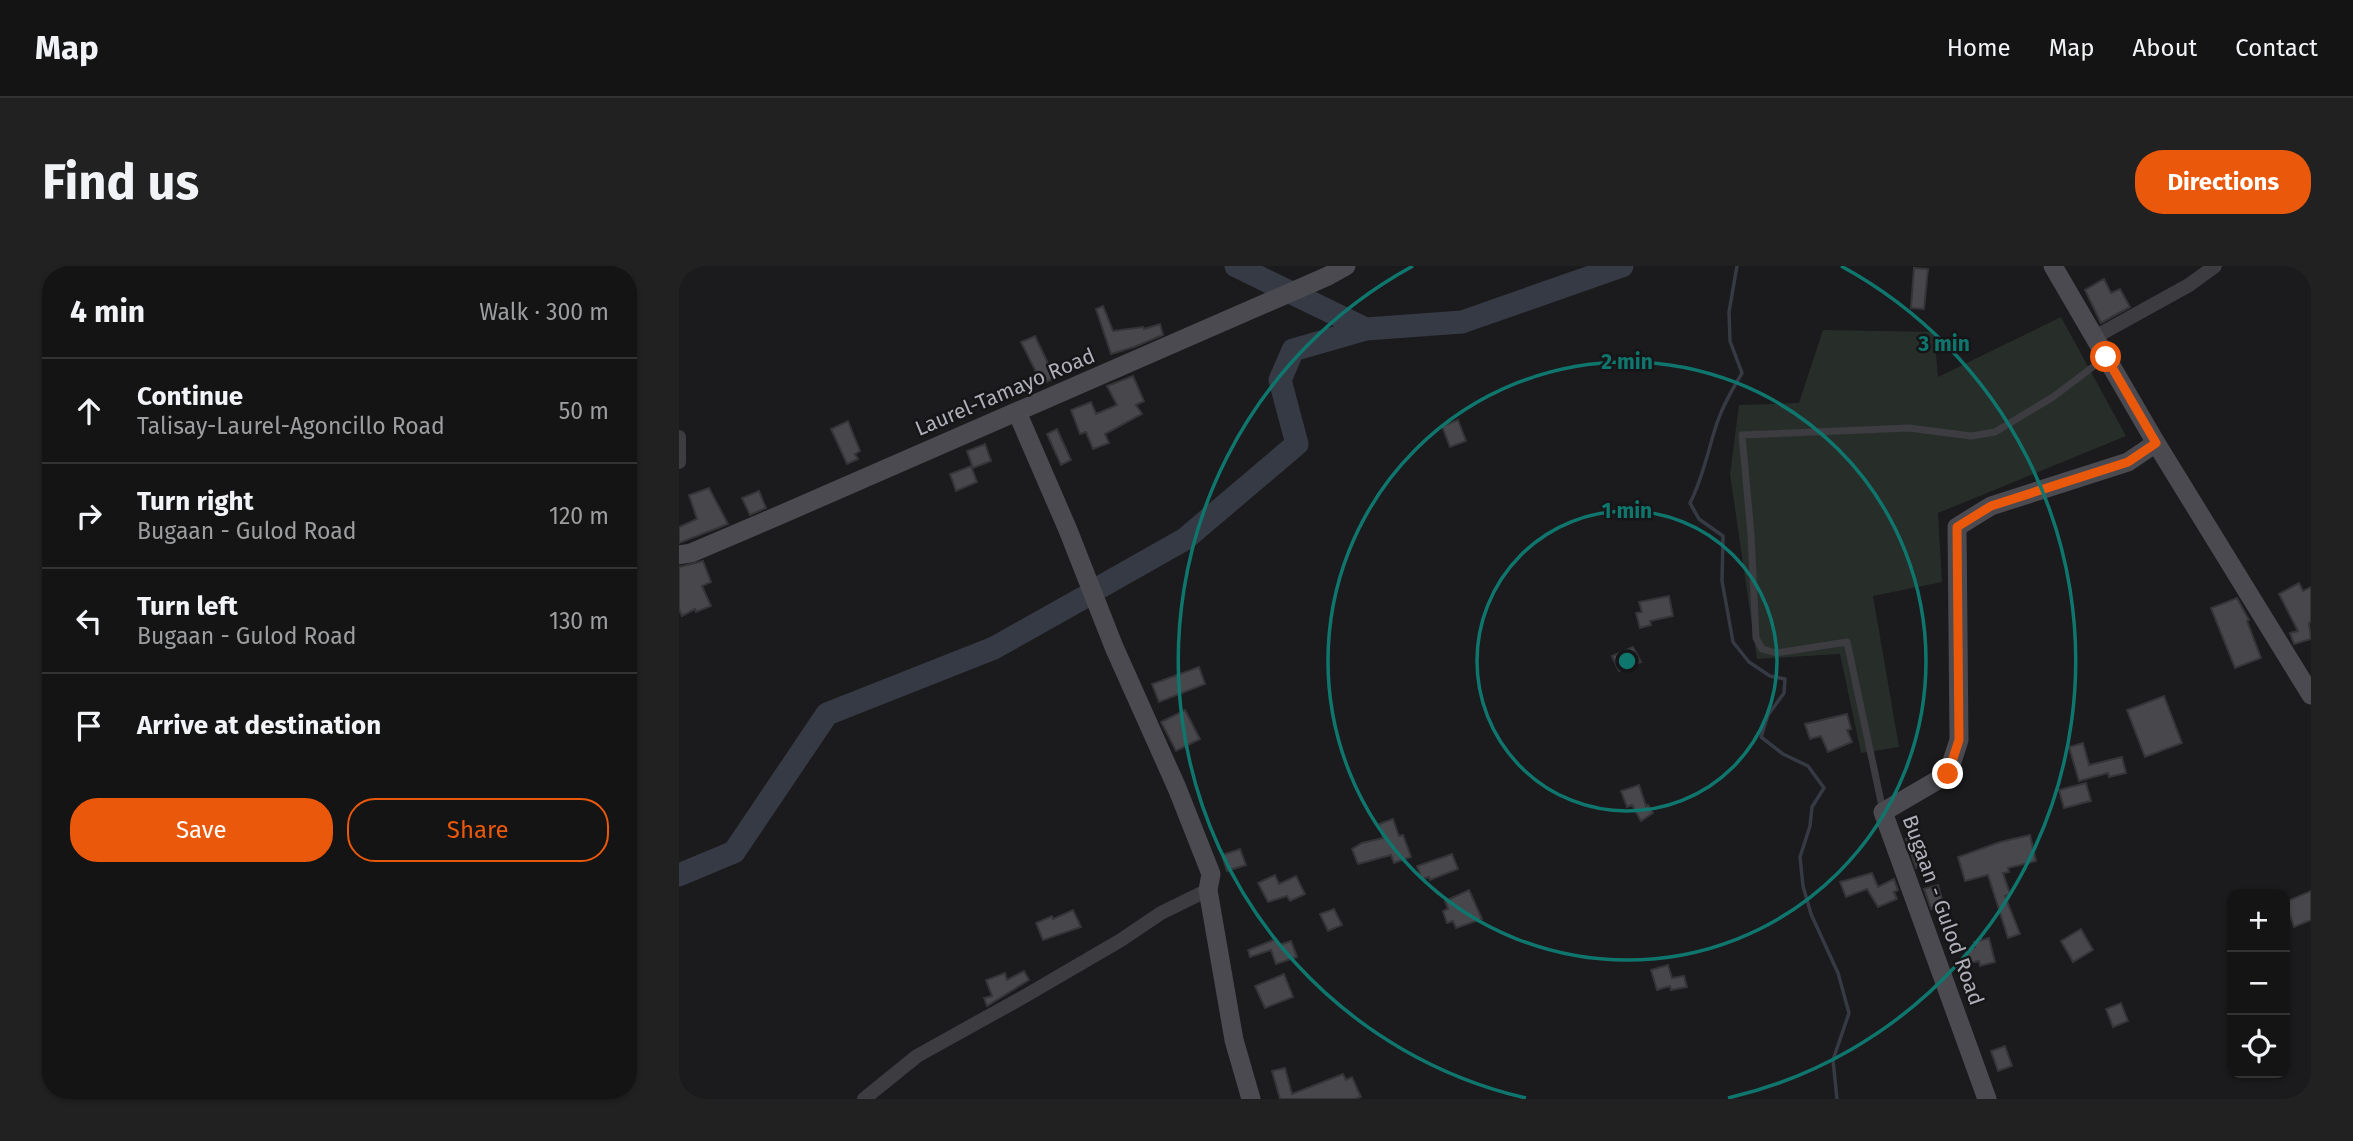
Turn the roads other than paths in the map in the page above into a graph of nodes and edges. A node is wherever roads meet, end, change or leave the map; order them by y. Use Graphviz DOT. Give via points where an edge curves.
graph roads {
  1 [pos="1346,266"];
  2 [pos="2053,266"];
  3 [pos="2215,266"];
  4 [pos="2095,337"];
  5 [pos="2106,357"];
  6 [pos="1017,412"];
  7 [pos="679,437"];
  8 [pos="2156,443"];
  9 [pos="679,458"];
  10 [pos="679,555"];
  11 [pos="2311,695"];
  12 [pos="1883,812"];
  13 [pos="1207,890"];
  14 [pos="863,1099"];
  15 [pos="1251,1099"];
  16 [pos="1987,1099"];
  1 -- 6 [label="street, Laurel-Tamayo Road"];
  2 -- 4 [label="street"];
  3 -- 4 [label="street"];
  4 -- 5 [label="street"];
  5 -- 8 [label="street"];
  5 -- 12 [label="lane" via="2053,397 1994,432 1972,436 1909,428 1742,435 1756,638 1762,649 1776,653 1847,642"];
  6 -- 10 [label="street, Laurel-Tamayo Road"];
  6 -- 13 [label="street" via="1177,788 1211,874"];
  7 -- 9 [label="street"];
  8 -- 11 [label="street"];
  8 -- 12 [label="street, Bugaan - Gulod Road" via="2128,462 1991,506 1957,527 1959,740 1948,774"];
  12 -- 16 [label="street, Bugaan - Gulod Road"];
  13 -- 14 [label="street" via="917,1056"];
  13 -- 15 [label="street" via="1234,1040"];
}
